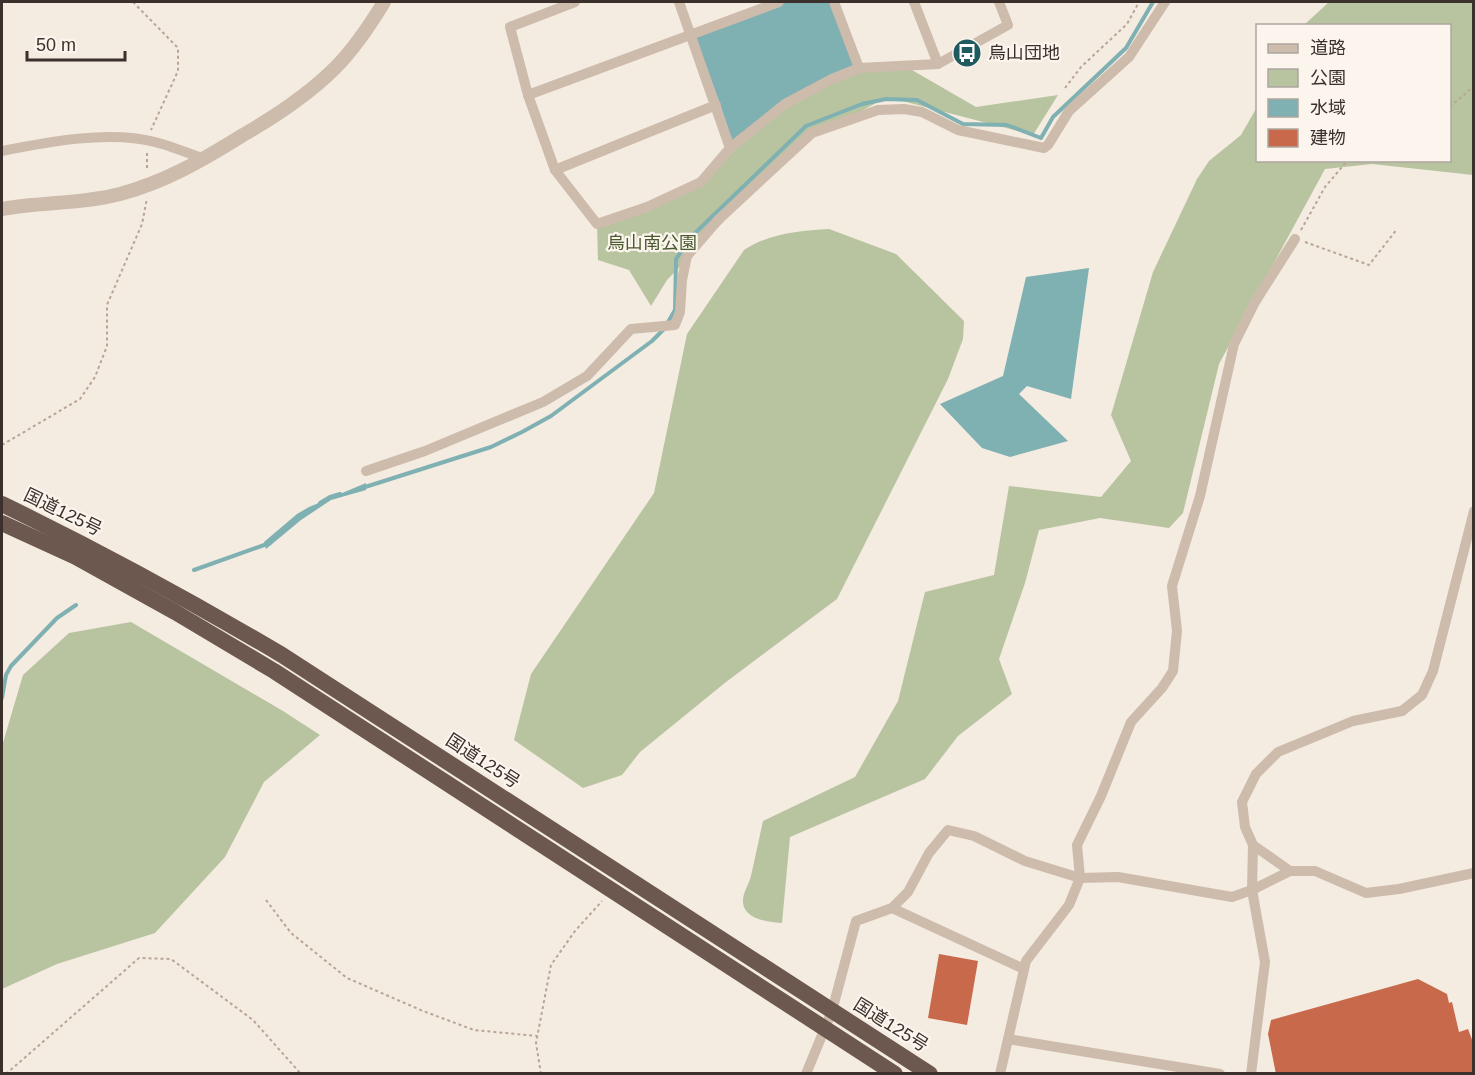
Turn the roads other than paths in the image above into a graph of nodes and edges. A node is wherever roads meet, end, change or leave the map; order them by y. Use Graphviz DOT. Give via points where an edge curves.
graph roads {
  1 [pos="384,2"];
  2 [pos="575,2"];
  3 [pos="679,2"];
  4 [pos="779,2"];
  5 [pos="834,2"];
  6 [pos="914,2"];
  7 [pos="999,2"];
  8 [pos="1165,2"];
  9 [pos="690,34"];
  10 [pos="938,64"];
  11 [pos="860,68"];
  12 [pos="528,95"];
  13 [pos="716,105"];
  14 [pos="730,148"];
  15 [pos="2,151"];
  16 [pos="204,159"];
  17 [pos="555,170"];
  18 [pos="2,209"];
  19 [pos="1295,239"];
  20 [pos="366,471"];
  21 [pos="2,504"];
  22 [pos="1473,511"];
  23 [pos="2,523"];
  24 [pos="1252,846"];
  25 [pos="1290,871"];
  26 [pos="1473,873"];
  27 [pos="1080,878"];
  28 [pos="1251,890"];
  29 [pos="892,908"];
  30 [pos="1024,969"];
  31 [pos="832,1011"];
  32 [pos="825,1027"];
  33 [pos="1008,1039"];
  34 [pos="806,1074"];
  35 [pos="895,1074"];
  36 [pos="930,1074"];
  37 [pos="1000,1074"];
  38 [pos="1221,1074"];
  39 [pos="1251,1074"];
  1 -- 16 [label="street" via="357,44 335,68 296,102"];
  2 -- 12 [label="street" via="510,27"];
  3 -- 9 [label="street"];
  4 -- 9 [label="street"];
  5 -- 11 [label="street"];
  6 -- 10 [label="street"];
  7 -- 10 [label="street" via="1008,25"];
  8 -- 20 [label="street" via="1129,57 1069,111 1044,148 958,130 922,112 904,109 878,110 812,133 718,220 687,256 675,325 631,329 587,376 543,402"];
  9 -- 12 [label="street"];
  9 -- 13 [label="street"];
  10 -- 11 [label="street"];
  11 -- 14 [label="street" via="785,104"];
  12 -- 17 [label="street"];
  13 -- 14 [label="street"];
  13 -- 17 [label="street"];
  14 -- 17 [label="street" via="701,182 597,225"];
  15 -- 16 [label="street" via="62,139 124,138 154,141"];
  16 -- 18 [label="street" via="164,180 103,197"];
  19 -- 27 [label="street" via="1234,344 1200,496 1172,586 1177,631 1173,671 1131,722 1077,845"];
  21 -- 31 [label="highway, 国道125号" via="86,544 282,656"];
  22 -- 24 [label="street" via="1433,671 1422,695 1402,711 1353,722 1278,752 1256,774 1242,802"];
  23 -- 32 [label="highway, 国道125号" via="76,557 264,665"];
  24 -- 25 [label="street"];
  24 -- 28 [label="street"];
  25 -- 26 [label="street" via="1315,871 1366,893"];
  25 -- 28 [label="street"];
  27 -- 28 [label="street" via="1118,877 1232,897"];
  27 -- 29 [label="street" via="1025,861 974,836 948,830 929,853 908,892"];
  27 -- 30 [label="street" via="1069,905"];
  28 -- 39 [label="street" via="1265,962"];
  29 -- 30 [label="street"];
  29 -- 31 [label="street" via="856,921"];
  30 -- 33 [label="street"];
  31 -- 32 [label="street"];
  31 -- 36 [label="highway, 国道125号"];
  32 -- 34 [label="street"];
  32 -- 35 [label="highway, 国道125号"];
  33 -- 37 [label="street"];
  33 -- 38 [label="street"];
}
